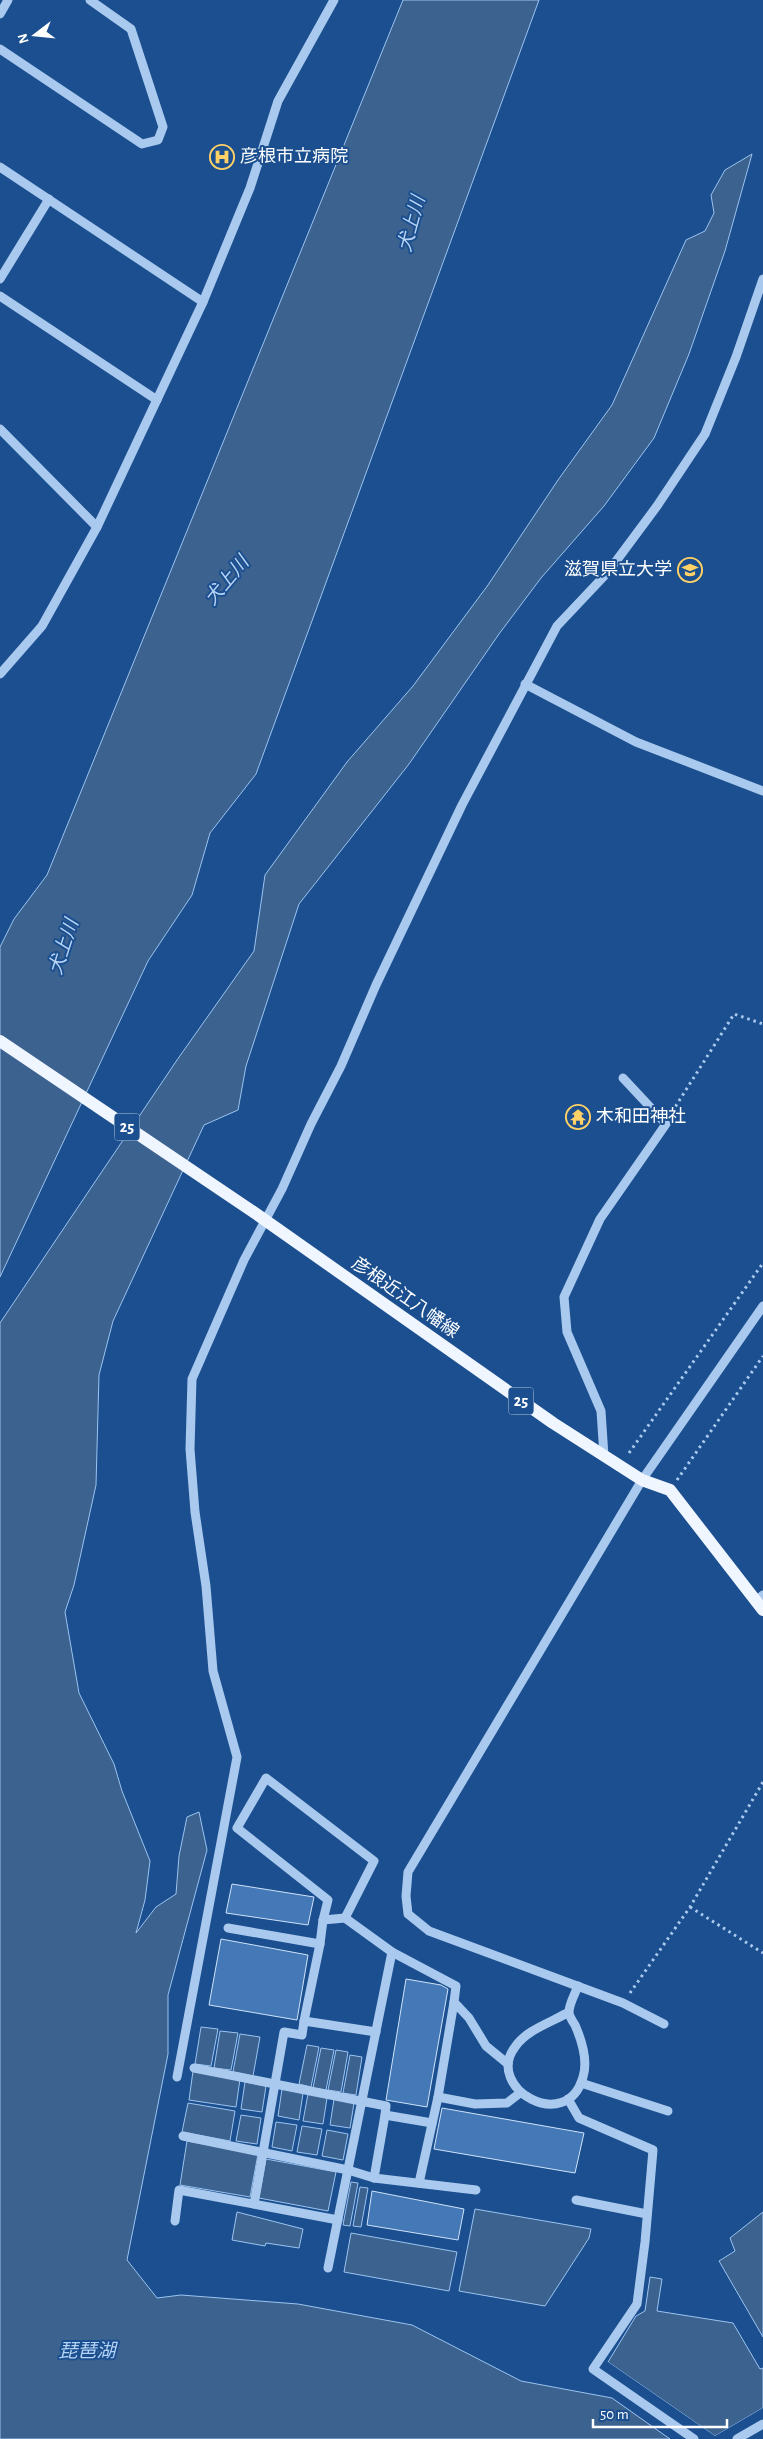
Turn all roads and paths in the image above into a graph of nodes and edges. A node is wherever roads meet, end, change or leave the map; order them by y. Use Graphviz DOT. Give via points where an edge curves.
graph roads {
  1 [pos="8,0"];
  2 [pos="90,0"];
  3 [pos="334,0"];
  4 [pos="0,14"];
  5 [pos="0,49"];
  6 [pos="0,167"];
  7 [pos="49,200"];
  8 [pos="0,279"];
  9 [pos="763,279"];
  10 [pos="0,296"];
  11 [pos="203,302"];
  12 [pos="157,400"];
  13 [pos="0,429"];
  14 [pos="97,526"];
  15 [pos="0,674"];
  16 [pos="525,684"];
  17 [pos="763,791"];
  18 [pos="763,1024"];
  19 [pos="0,1041"];
  20 [pos="623,1078"];
  21 [pos="666,1124"];
  22 [pos="265,1221"];
  23 [pos="763,1263"];
  24 [pos="763,1306"];
  25 [pos="763,1356"];
  26 [pos="604,1456"];
  27 [pos="620,1466"];
  28 [pos="642,1480"];
  29 [pos="670,1490"];
  30 [pos="761,1602"];
  31 [pos="763,1782"];
  32 [pos="690,1907"];
  33 [pos="344,1918"];
  34 [pos="323,1920"];
  35 [pos="228,1928"];
  36 [pos="320,1944"];
  37 [pos="392,1952"];
  38 [pos="763,1953"];
  39 [pos="578,1986"];
  40 [pos="454,2002"];
  41 [pos="623,2003"];
  42 [pos="569,2012"];
  43 [pos="304,2021"];
  44 [pos="664,2024"];
  45 [pos="376,2032"];
  46 [pos="508,2064"];
  47 [pos="194,2068"];
  48 [pos="177,2076"];
  49 [pos="581,2082"];
  50 [pos="275,2083"];
  51 [pos="520,2093"];
  52 [pos="438,2097"];
  53 [pos="568,2098"];
  54 [pos="362,2101"];
  55 [pos="668,2111"];
  56 [pos="385,2115"];
  57 [pos="432,2123"];
  58 [pos="183,2136"];
  59 [pos="263,2152"];
  60 [pos="348,2170"];
  61 [pos="374,2178"];
  62 [pos="419,2183"];
  63 [pos="476,2190"];
  64 [pos="576,2200"];
  65 [pos="254,2204"];
  66 [pos="648,2214"];
  67 [pos="338,2220"];
  68 [pos="175,2221"];
  69 [pos="328,2268"];
  70 [pos="763,2424"];
  71 [pos="694,2439"];
  72 [pos="737,2439"];
  1 -- 4 [label="street"];
  2 -- 5 [label="street" via="131,29 163,128 158,140 142,144"];
  3 -- 11 [label="street" via="278,101 250,188"];
  6 -- 7 [label="street"];
  7 -- 8 [label="street"];
  7 -- 11 [label="street"];
  9 -- 16 [label="street" via="705,434 608,572 558,626"];
  10 -- 12 [label="street"];
  11 -- 12 [label="street"];
  12 -- 14 [label="street"];
  13 -- 14 [label="street"];
  14 -- 15 [label="street" via="42,626"];
  16 -- 17 [label="street" via="636,742"];
  16 -- 22 [label="street" via="462,804 341,1066"];
  18 -- 21 [label="path" via="734,1014"];
  19 -- 22 [label="main road, 彦根近江八幡線 / 25"];
  20 -- 21 [label="street"];
  21 -- 26 [label="street" via="600,1219 564,1297 567,1332 601,1411"];
  22 -- 26 [label="main road, 彦根近江八幡線 / 25"];
  22 -- 48 [label="street" via="244,1260 192,1379 190,1449 213,1671 237,1757"];
  23 -- 27 [label="path"];
  24 -- 28 [label="street"];
  25 -- 29 [label="path"];
  26 -- 27 [label="main road, 彦根近江八幡線 / 25"];
  27 -- 28 [label="main road, 彦根近江八幡線 / 25"];
  28 -- 29 [label="main road, 彦根近江八幡線 / 25"];
  28 -- 39 [label="street" via="408,1872 408,1914 429,1931"];
  29 -- 30 [label="main road"];
  31 -- 32 [label="path"];
  32 -- 38 [label="path"];
  32 -- 41 [label="path"];
  33 -- 34 [label="street"];
  33 -- 34 [label="street" via="374,1861 266,1778 237,1828 328,1900"];
  33 -- 37 [label="street"];
  34 -- 36 [label="street"];
  35 -- 36 [label="street"];
  36 -- 43 [label="street"];
  37 -- 40 [label="street" via="456,1986"];
  37 -- 45 [label="street"];
  39 -- 41 [label="street"];
  39 -- 42 [label="street"];
  40 -- 46 [label="street" via="469,2018 486,2046"];
  40 -- 52 [label="street"];
  41 -- 44 [label="street"];
  42 -- 46 [label="street" via="524,2036 513,2048"];
  42 -- 49 [label="street" via="584,2049"];
  43 -- 45 [label="street"];
  43 -- 50 [label="street" via="302,2035 284,2032"];
  45 -- 54 [label="street"];
  46 -- 51 [label="street"];
  47 -- 50 [label="street"];
  49 -- 53 [label="street" via="576,2093"];
  49 -- 55 [label="street"];
  50 -- 54 [label="street"];
  50 -- 59 [label="street"];
  51 -- 52 [label="street" via="507,2103 474,2104"];
  51 -- 53 [label="street" via="538,2103 558,2105"];
  52 -- 57 [label="street"];
  53 -- 66 [label="street" via="579,2118 653,2150"];
  54 -- 56 [label="street" via="386,2106"];
  54 -- 60 [label="street"];
  56 -- 57 [label="street"];
  56 -- 61 [label="street"];
  57 -- 62 [label="street"];
  58 -- 59 [label="street"];
  59 -- 60 [label="street"];
  59 -- 65 [label="street"];
  60 -- 61 [label="street"];
  60 -- 67 [label="street"];
  61 -- 62 [label="street"];
  62 -- 63 [label="street"];
  64 -- 66 [label="street"];
  65 -- 67 [label="street"];
  65 -- 68 [label="street" via="179,2190"];
  66 -- 71 [label="street" via="637,2304 593,2370"];
  67 -- 69 [label="street"];
  70 -- 72 [label="street"];
}
